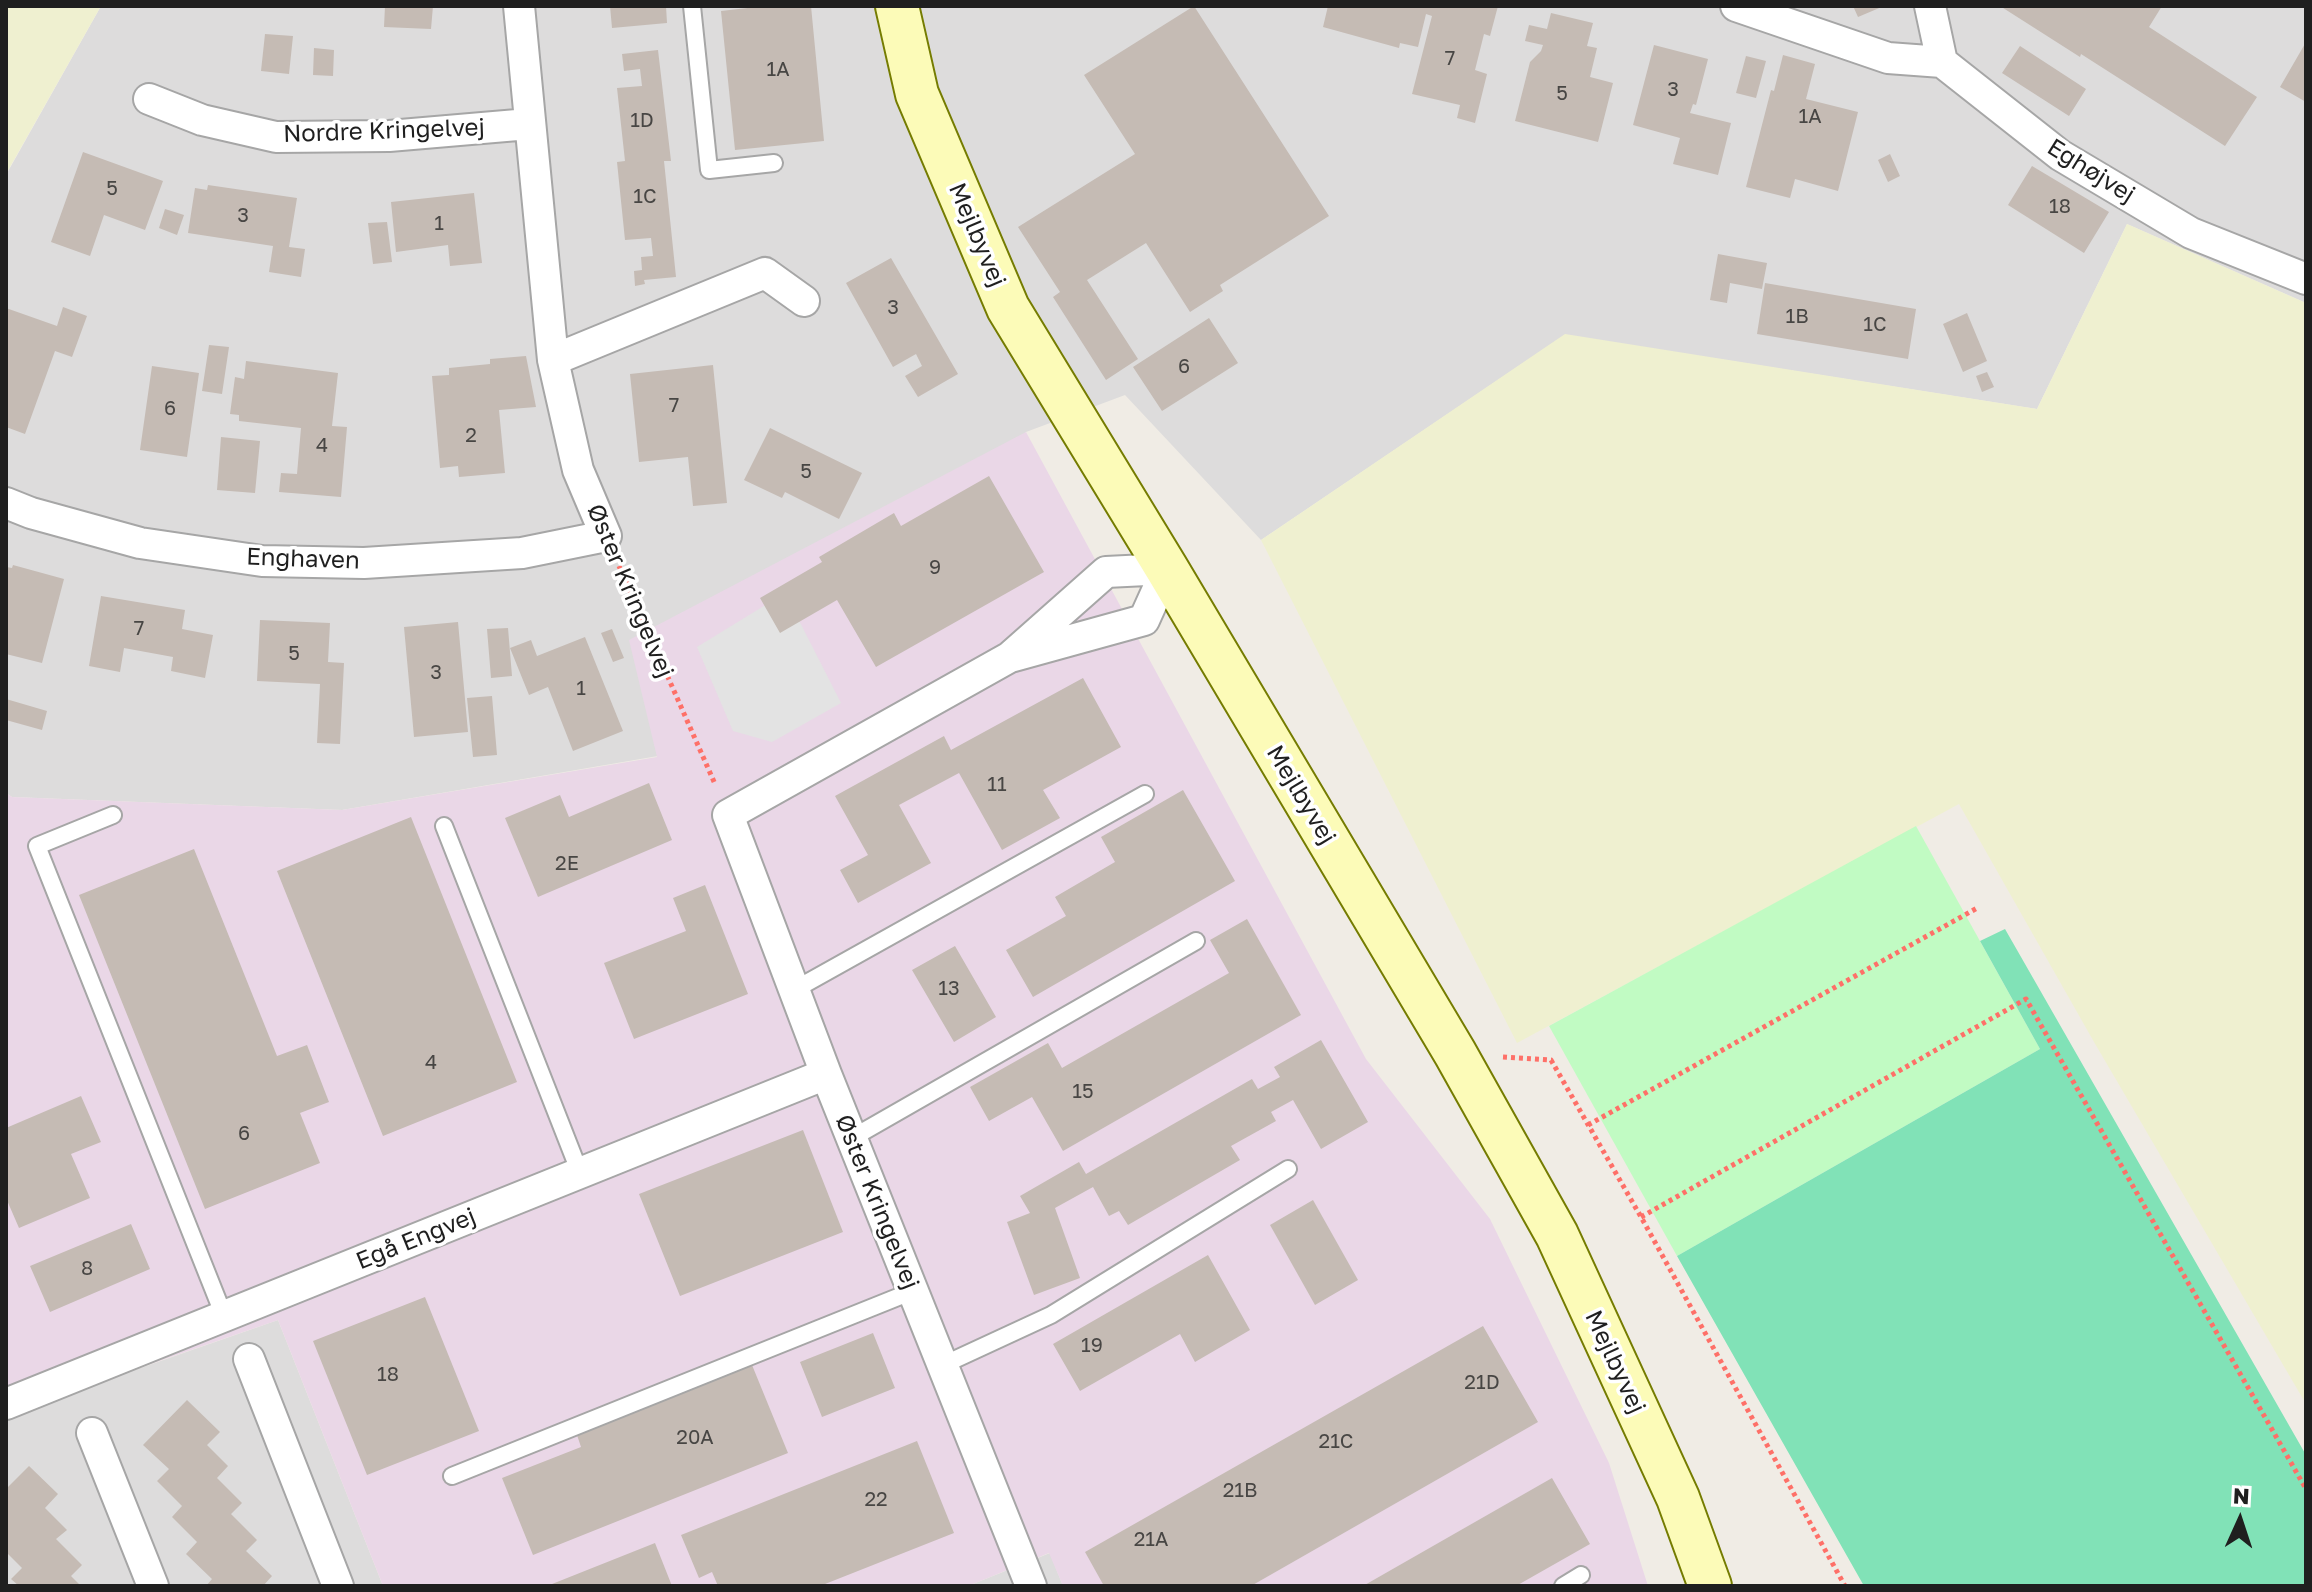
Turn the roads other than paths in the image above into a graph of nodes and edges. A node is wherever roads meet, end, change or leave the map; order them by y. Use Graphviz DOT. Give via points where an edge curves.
graph roads {
  1 [pos="519,6"];
  2 [pos="692,6"];
  3 [pos="897,6"];
  4 [pos="1736,6"];
  5 [pos="1930,6"];
  6 [pos="1942,62"];
  7 [pos="149,99"];
  8 [pos="529,124"];
  9 [pos="774,163"];
  10 [pos="2306,279"];
  11 [pos="804,301"];
  12 [pos="553,360"];
  13 [pos="6,503"];
  14 [pos="606,536"];
  15 [pos="1167,569"];
  16 [pos="1010,657"];
  17 [pos="1145,794"];
  18 [pos="113,815"];
  19 [pos="444,826"];
  20 [pos="1196,941"];
  21 [pos="794,990"];
  22 [pos="826,1074"];
  23 [pos="852,1138"];
  24 [pos="1288,1169"];
  25 [pos="580,1173"];
  26 [pos="913,1291"];
  27 [pos="224,1316"];
  28 [pos="249,1359"];
  29 [pos="943,1365"];
  30 [pos="6,1404"];
  31 [pos="92,1433"];
  32 [pos="452,1476"];
  33 [pos="1581,1575"];
  34 [pos="153,1586"];
  35 [pos="338,1586"];
  36 [pos="1031,1586"];
  37 [pos="1563,1586"];
  38 [pos="1710,1586"];
  1 -- 8 [label="street, Øster Kringelvej"];
  2 -- 9 [label="lane" via="709,170"];
  3 -- 15 [label="street, Mejlbyvej" via="917,94 1008,308"];
  4 -- 6 [label="street" via="1888,58"];
  5 -- 6 [label="street"];
  6 -- 10 [label="street, Eghøjvej" via="2060,155 2191,233"];
  7 -- 8 [label="street, Nordre Kringelvej" via="202,120 276,137 389,136"];
  8 -- 12 [label="street, Øster Kringelvej"];
  11 -- 12 [label="street" via="765,273"];
  12 -- 14 [label="street, Øster Kringelvej" via="578,470"];
  13 -- 14 [label="street, Enghaven" via="140,543 262,561 364,563 522,553"];
  15 -- 16 [label="street" via="1106,572"];
  15 -- 16 [label="street" via="1144,620"];
  15 -- 38 [label="street, Mejlbyvej" via="1557,1235 1678,1498"];
  16 -- 21 [label="street, Øster Kringelvej" via="728,815"];
  17 -- 21 [label="lane"];
  18 -- 27 [label="lane" via="37,846"];
  19 -- 25 [label="lane"];
  20 -- 23 [label="lane"];
  21 -- 22 [label="street, Øster Kringelvej"];
  22 -- 23 [label="street, Øster Kringelvej"];
  22 -- 25 [label="street, Egå Engvej"];
  23 -- 26 [label="street, Øster Kringelvej"];
  24 -- 29 [label="lane" via="1051,1315"];
  25 -- 27 [label="street, Egå Engvej"];
  26 -- 29 [label="street, Øster Kringelvej"];
  26 -- 32 [label="lane"];
  27 -- 30 [label="street, Egå Engvej"];
  28 -- 35 [label="street"];
  29 -- 36 [label="street, Øster Kringelvej"];
  31 -- 34 [label="street"];
  33 -- 37 [label="lane"];
}
